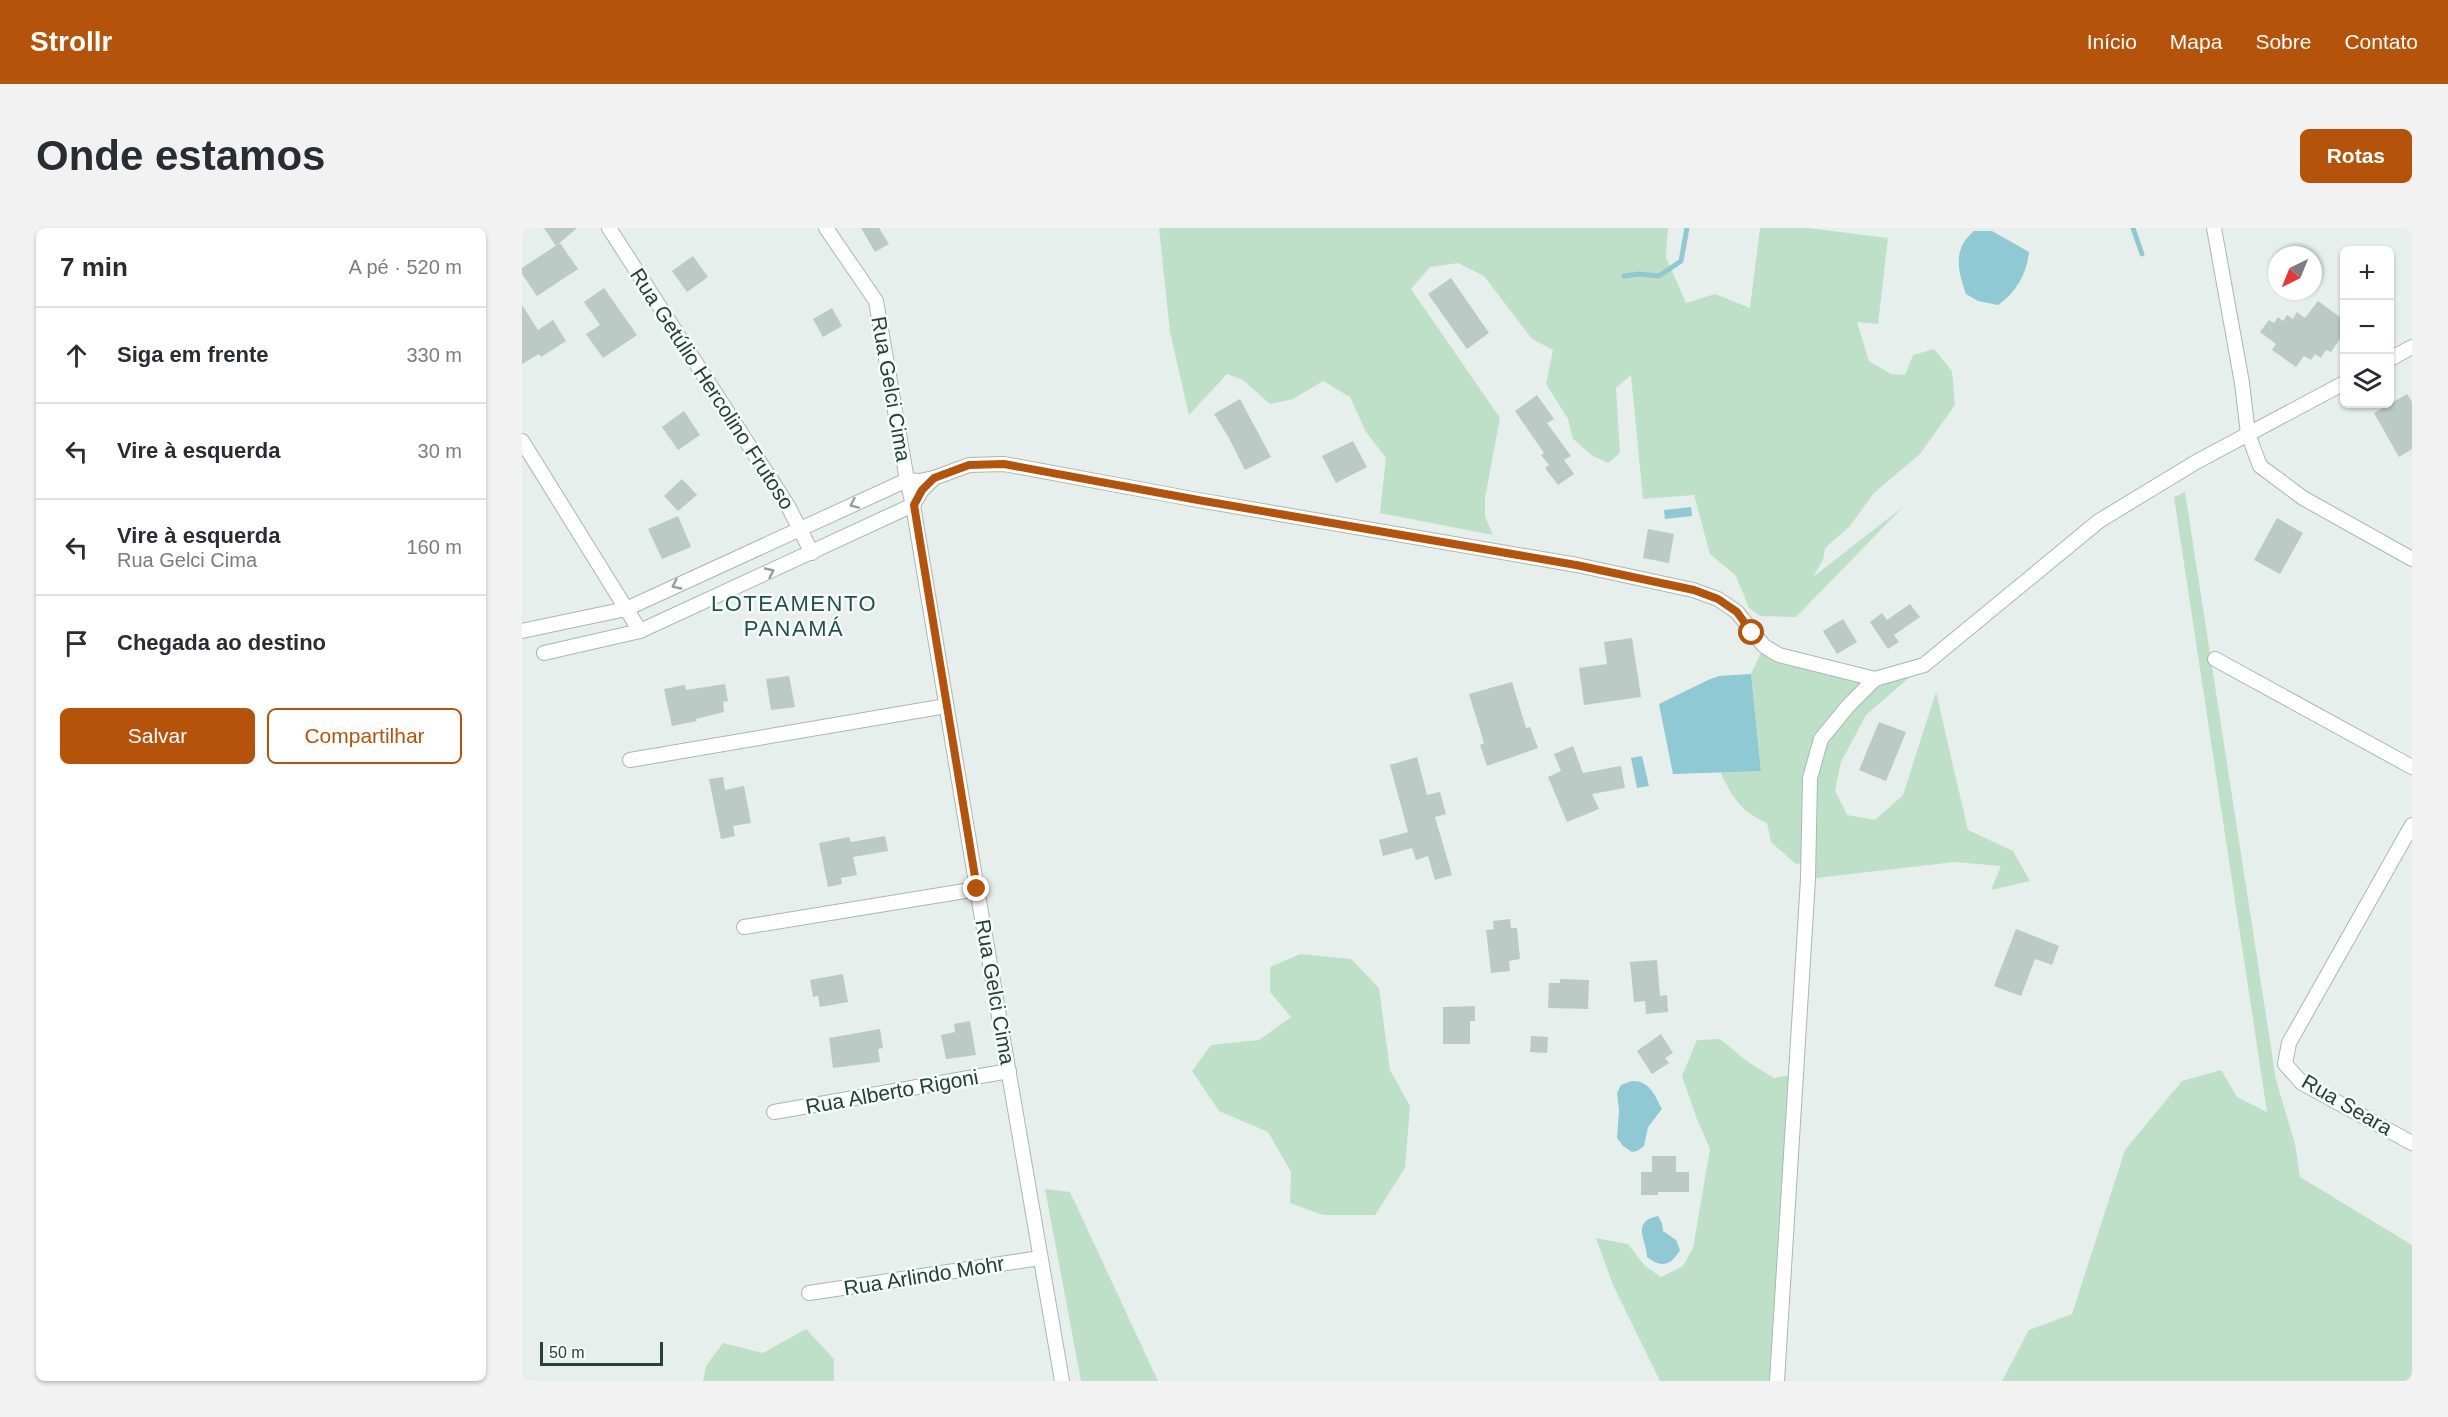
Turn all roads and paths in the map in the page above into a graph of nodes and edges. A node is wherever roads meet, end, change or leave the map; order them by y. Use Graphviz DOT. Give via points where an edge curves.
graph roads {
  1 [pos="609,228"];
  2 [pos="826,228"];
  3 [pos="2214,228"];
  4 [pos="2412,347"];
  5 [pos="2394,357"];
  6 [pos="2340,386"];
  7 [pos="2248,434"];
  8 [pos="522,441"];
  9 [pos="934,478"];
  10 [pos="907,480"];
  11 [pos="914,505"];
  12 [pos="799,528"];
  13 [pos="812,552"];
  14 [pos="2412,559"];
  15 [pos="626,609"];
  16 [pos="640,631"];
  17 [pos="522,632"];
  18 [pos="544,653"];
  19 [pos="2215,659"];
  20 [pos="1875,679"];
  21 [pos="946,706"];
  22 [pos="630,760"];
  23 [pos="2412,767"];
  24 [pos="2412,825"];
  25 [pos="977,889"];
  26 [pos="744,927"];
  27 [pos="1009,1071"];
  28 [pos="774,1112"];
  29 [pos="2412,1143"];
  30 [pos="1040,1258"];
  31 [pos="809,1293"];
  32 [pos="1062,1381"];
  33 [pos="1777,1381"];
  1 -- 12 [label="street, Rua Getúlio Hercolino Frutoso"];
  2 -- 10 [label="street, Rua Gelci Cima" via="876,301"];
  3 -- 7 [label="street"];
  4 -- 5 [label="street"];
  6 -- 7 [label="street"];
  7 -- 14 [label="street" via="2260,466 2303,498"];
  7 -- 20 [label="street" via="2099,521 1924,664"];
  8 -- 15 [label="street"];
  9 -- 10 [label="street"];
  9 -- 11 [label="street"];
  9 -- 20 [label="street" via="969,465 1004,464 1576,565 1694,590 1737,612 1764,646 1779,655"];
  10 -- 11 [label="street, Rua Gelci Cima"];
  10 -- 12 [label="street, one-way"];
  11 -- 13 [label="street"];
  11 -- 21 [label="street, Rua Gelci Cima"];
  12 -- 13 [label="street, Rua Getúlio Hercolino Frutoso"];
  12 -- 15 [label="street, one-way"];
  16 -- 13 [label="street, one-way"];
  15 -- 16 [label="street"];
  15 -- 17 [label="street"];
  16 -- 18 [label="street"];
  19 -- 23 [label="street"];
  20 -- 33 [label="street" via="1821,739 1810,778 1808,879"];
  21 -- 22 [label="street"];
  21 -- 25 [label="street, Rua Gelci Cima"];
  24 -- 29 [label="street, Rua Seara" via="2289,1043 2285,1064 2302,1083"];
  25 -- 26 [label="street"];
  25 -- 27 [label="street, Rua Gelci Cima"];
  27 -- 28 [label="street, Rua Alberto Rigoni"];
  27 -- 30 [label="street, Rua Gelci Cima"];
  30 -- 31 [label="street, Rua Arlindo Mohr"];
  30 -- 32 [label="street, Rua Gelci Cima"];
}
